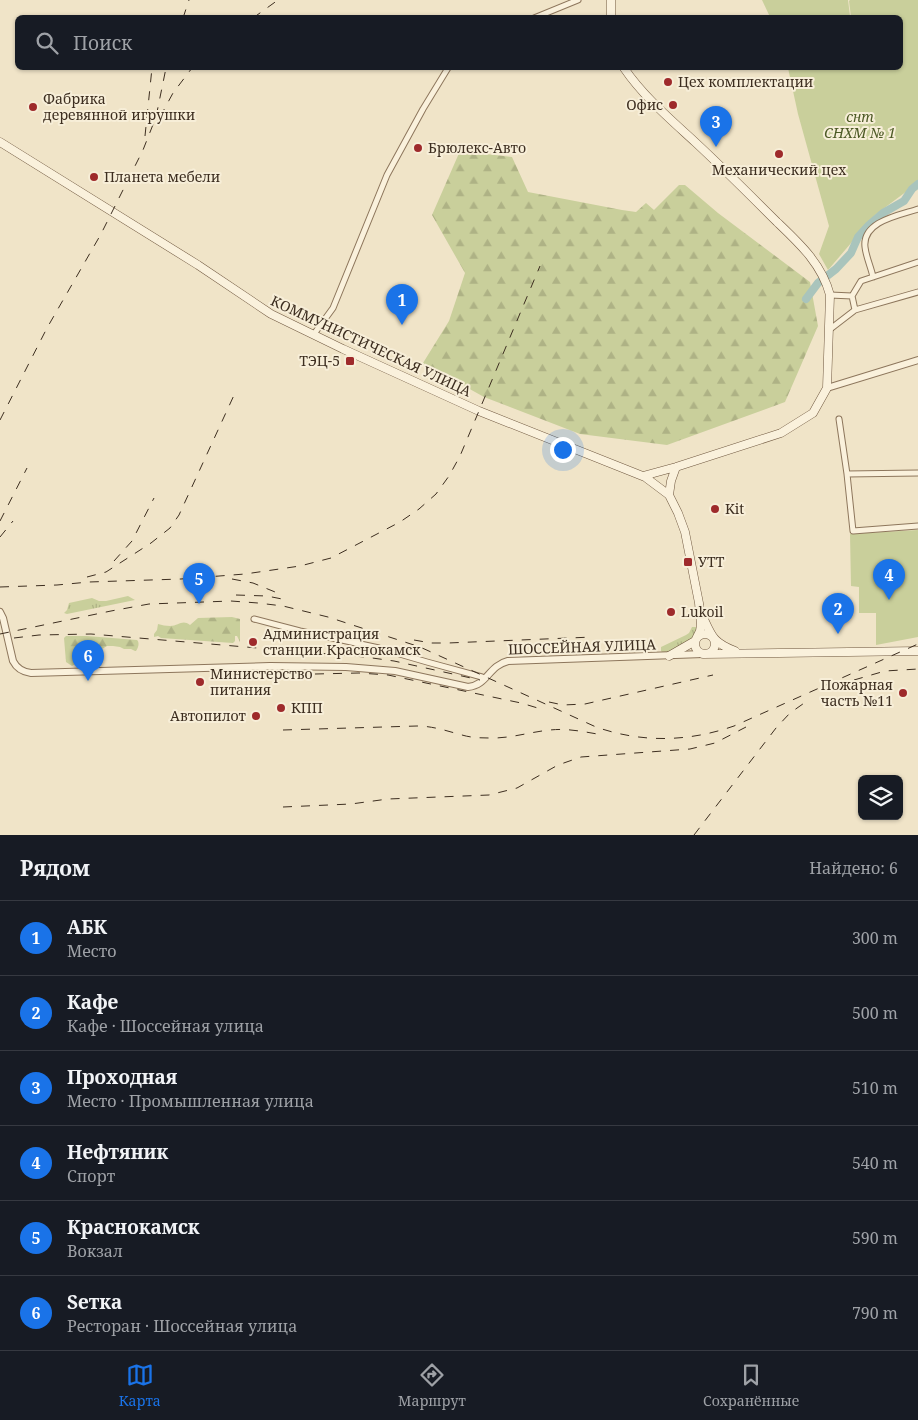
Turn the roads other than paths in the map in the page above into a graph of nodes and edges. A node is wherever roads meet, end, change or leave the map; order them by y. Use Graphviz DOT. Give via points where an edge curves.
graph roads {
  1 [pos="578,0"];
  2 [pos="611,0"];
  3 [pos="541,15"];
  4 [pos="611,15"];
  5 [pos="447,70"];
  6 [pos="626,70"];
  7 [pos="0,142"];
  8 [pos="918,209"];
  9 [pos="918,262"];
  10 [pos="873,277"];
  11 [pos="918,292"];
  12 [pos="830,294"];
  13 [pos="852,296"];
  14 [pos="855,310"];
  15 [pos="829,330"];
  16 [pos="314,334"];
  17 [pos="918,360"];
  18 [pos="827,388"];
  19 [pos="838,419"];
  20 [pos="676,467"];
  21 [pos="661,471"];
  22 [pos="918,473"];
  23 [pos="847,474"];
  24 [pos="642,476"];
  25 [pos="671,482"];
  26 [pos="657,486"];
  27 [pos="670,495"];
  28 [pos="918,526"];
  29 [pos="0,612"];
  30 [pos="700,612"];
  31 [pos="254,619"];
  32 [pos="713,639"];
  33 [pos="695,641"];
  34 [pos="918,651"];
  35 [pos="739,653"];
  36 [pos="703,654"];
  37 [pos="669,656"];
  38 [pos="482,677"];
  1 -- 3 [label="street"];
  2 -- 4 [label="main road"];
  5 -- 16 [label="street" via="387,175 333,308"];
  6 -- 12 [label="main road" via="656,106 800,244 822,272"];
  7 -- 16 [label="main road, КОММУНИСТИЧЕСКАЯ УЛИЦА" via="198,265 262,309"];
  8 -- 10 [label="street" via="883,220 866,236 865,248"];
  9 -- 10 [label="street"];
  10 -- 13 [label="street" via="861,281"];
  11 -- 14 [label="street"];
  12 -- 13 [label="street"];
  12 -- 15 [label="main road"];
  13 -- 14 [label="street"];
  14 -- 15 [label="street"];
  15 -- 18 [label="main road"];
  16 -- 24 [label="main road, КОММУНИСТИЧЕСКАЯ УЛИЦА" via="479,411"];
  17 -- 18 [label="street"];
  18 -- 20 [label="main road" via="813,413 780,433"];
  19 -- 23 [label="street"];
  20 -- 21 [label="main road"];
  20 -- 25 [label="main road"];
  21 -- 24 [label="main road"];
  21 -- 25 [label="main road" via="669,474"];
  21 -- 26 [label="main road" via="654,478"];
  22 -- 23 [label="street"];
  23 -- 28 [label="street" via="853,531"];
  24 -- 26 [label="main road, КОММУНИСТИЧЕСКАЯ УЛИЦА"];
  25 -- 26 [label="main road" via="665,487"];
  25 -- 27 [label="main road"];
  26 -- 27 [label="main road, КОММУНИСТИЧЕСКАЯ УЛИЦА"];
  27 -- 30 [label="main road" via="685,532"];
  29 -- 37 [label="street, ШОССЕЙНАЯ УЛИЦА" via="14,663 31,673 346,667 388,670 473,686 496,666 508,661"];
  30 -- 32 [label="main road"];
  30 -- 33 [label="main road" via="700,631"];
  31 -- 38 [label="street" via="379,648"];
  32 -- 33 [label="main road" via="704,634"];
  32 -- 35 [label="main road"];
  32 -- 36 [label="main road" via="714,648"];
  33 -- 36 [label="main road" via="696,649"];
  33 -- 37 [label="main road"];
  34 -- 35 [label="main road, ШОССЕЙНАЯ УЛИЦА"];
  35 -- 36 [label="main road, ШОССЕЙНАЯ УЛИЦА"];
  36 -- 37 [label="street, ШОССЕЙНАЯ УЛИЦА"];
}
